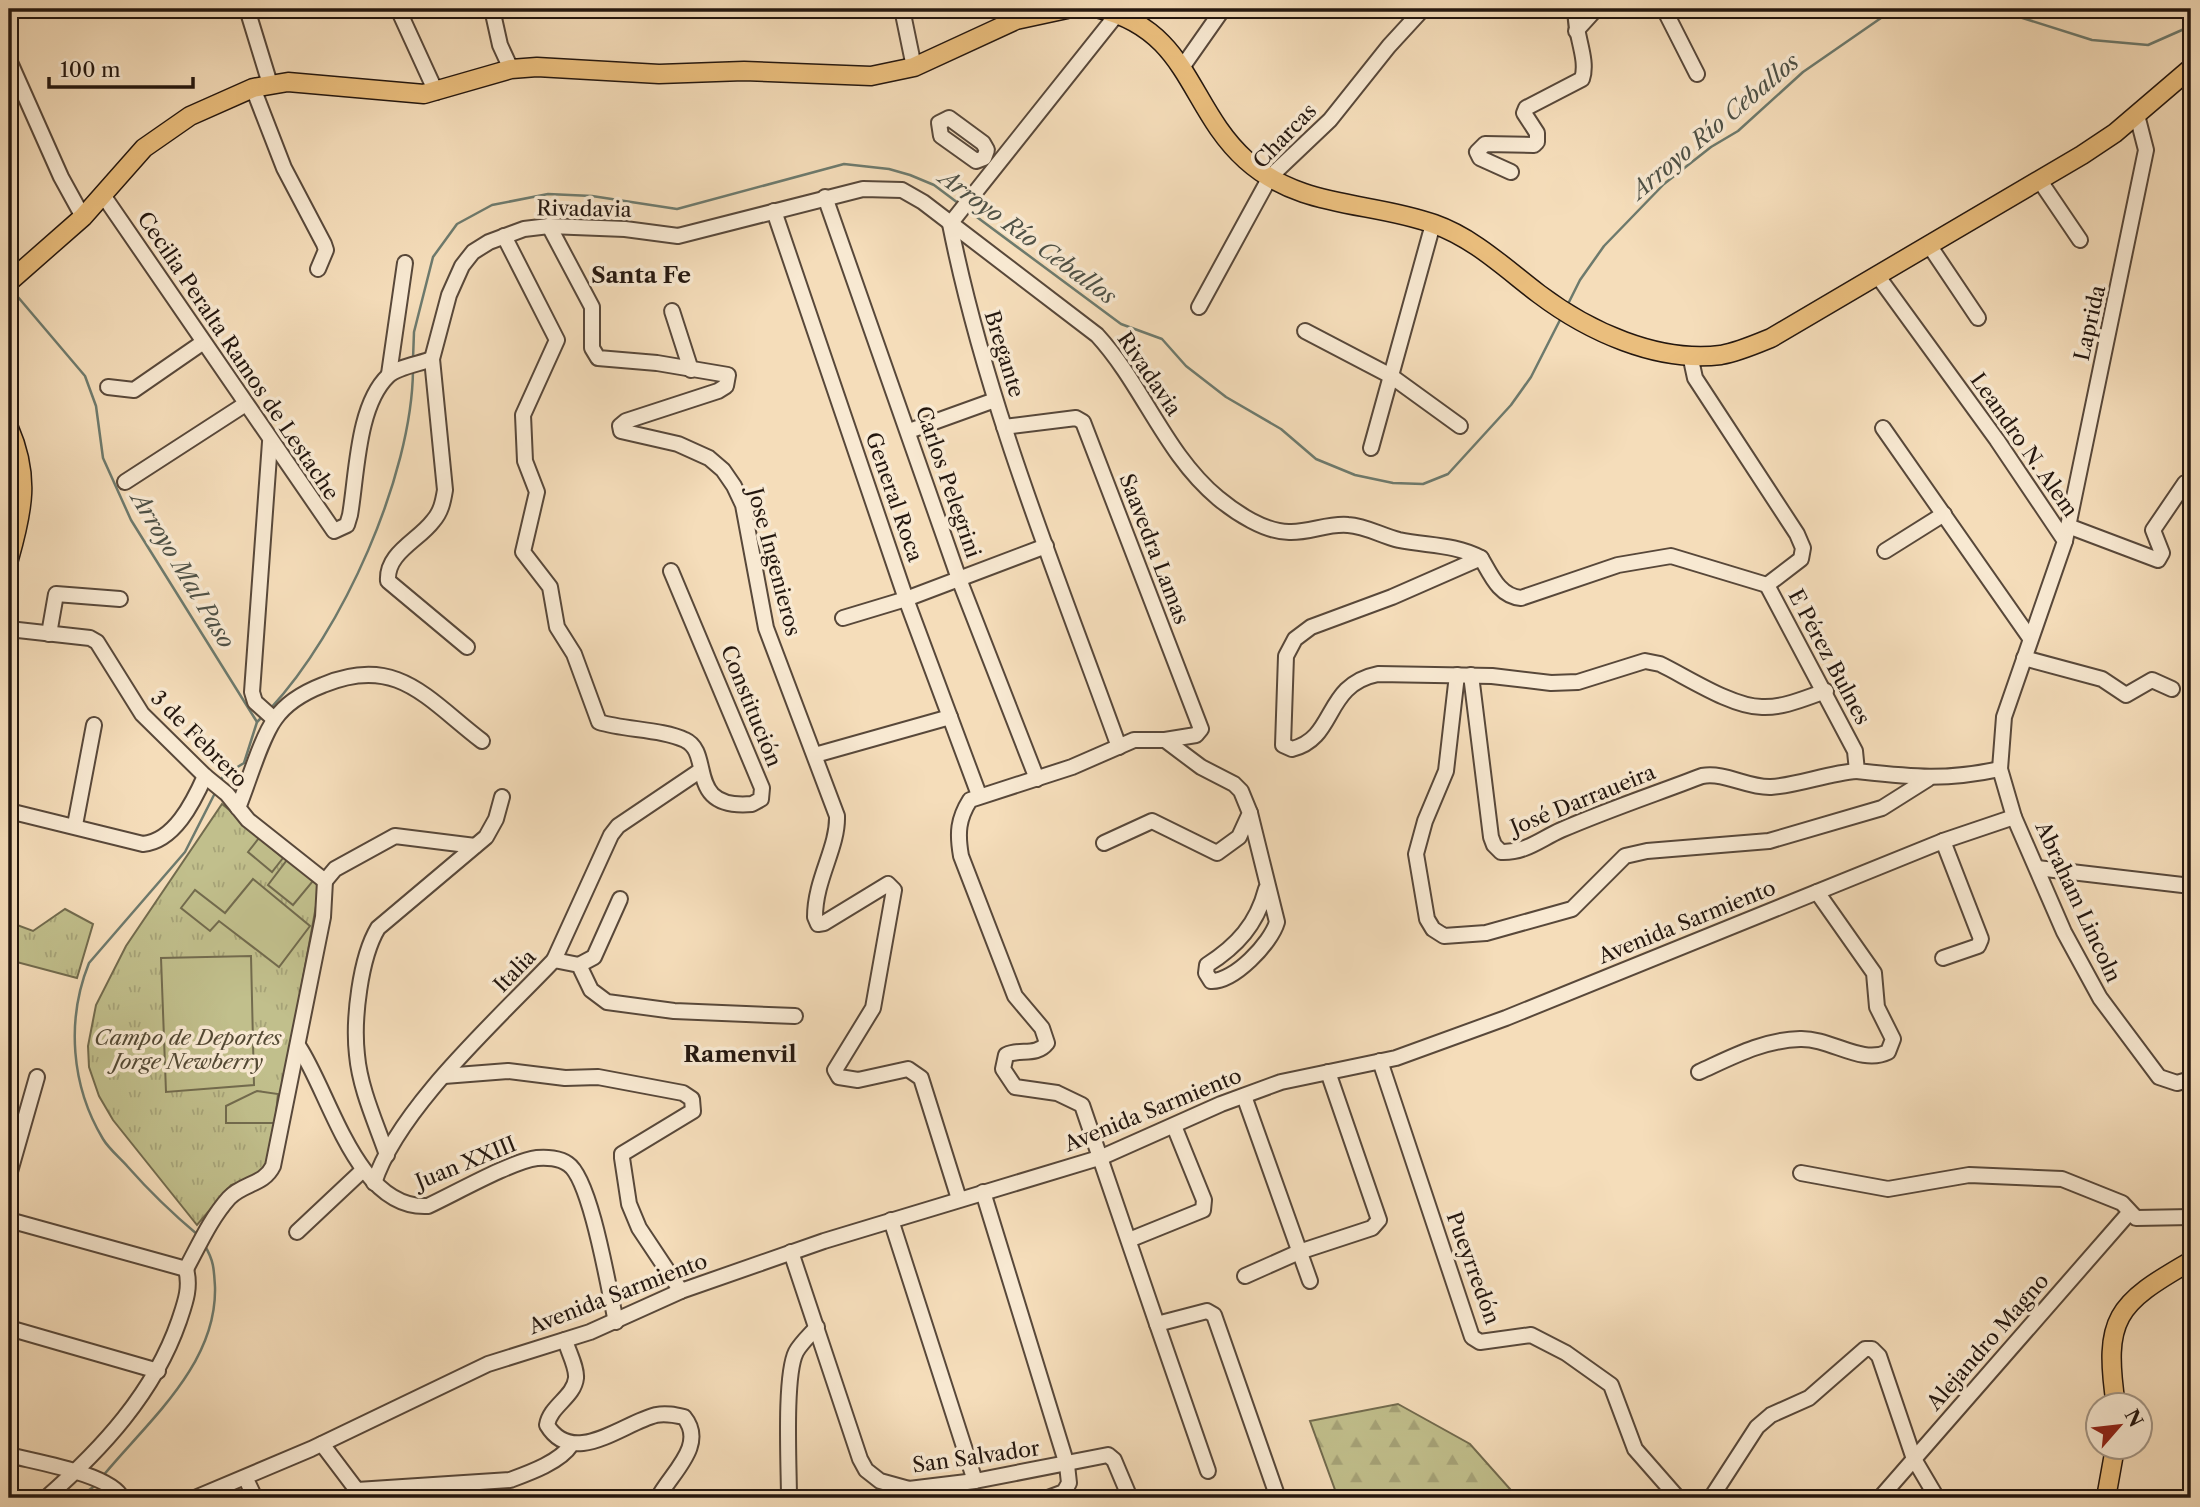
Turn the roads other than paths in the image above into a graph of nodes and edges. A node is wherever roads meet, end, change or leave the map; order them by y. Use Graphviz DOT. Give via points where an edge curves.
graph roads {
  1 [pos="247,9"];
  2 [pos="398,9"];
  3 [pos="492,9"];
  4 [pos="902,9"];
  5 [pos="1067,9"];
  6 [pos="1100,9"];
  7 [pos="1223,9"];
  8 [pos="1423,9"];
  9 [pos="1576,9"];
  10 [pos="1596,9"];
  11 [pos="1664,9"];
  12 [pos="1118,13"];
  13 [pos="1576,31"];
  14 [pos="9,60"];
  15 [pos="1183,66"];
  16 [pos="914,67"];
  17 [pos="2191,68"];
  18 [pos="511,69"];
  19 [pos="1697,74"];
  20 [pos="270,83"];
  21 [pos="253,88"];
  22 [pos="436,92"];
  23 [pos="2137,115"];
  24 [pos="1511,172"];
  25 [pos="1270,177"];
  26 [pos="2040,181"];
  27 [pos="103,195"];
  28 [pos="825,197"];
  29 [pos="774,211"];
  30 [pos="83,217"];
  31 [pos="952,221"];
  32 [pos="1433,224"];
  33 [pos="549,226"];
  34 [pos="504,236"];
  35 [pos="2080,240"];
  36 [pos="1929,245"];
  37 [pos="405,263"];
  38 [pos="318,269"];
  39 [pos="1877,275"];
  40 [pos="10,279"];
  41 [pos="1199,307"];
  42 [pos="672,311"];
  43 [pos="1978,318"];
  44 [pos="1304,331"];
  45 [pos="202,343"];
  46 [pos="1690,355"];
  47 [pos="426,361"];
  48 [pos="691,370"];
  49 [pos="394,372"];
  50 [pos="1391,376"];
  51 [pos="108,387"];
  52 [pos="995,400"];
  53 [pos="244,405"];
  54 [pos="1460,426"];
  55 [pos="1004,427"];
  56 [pos="9,428"];
  57 [pos="1883,428"];
  58 [pos="909,431"];
  59 [pos="270,442"];
  60 [pos="1371,448"];
  61 [pos="125,482"];
  62 [pos="2185,483"];
  63 [pos="1944,514"];
  64 [pos="2068,526"];
  65 [pos="2065,541"];
  66 [pos="1046,546"];
  67 [pos="1885,551"];
  68 [pos="1481,558"];
  69 [pos="9,559"];
  70 [pos="671,571"];
  71 [pos="960,579"];
  72 [pos="1768,585"];
  73 [pos="120,599"];
  74 [pos="906,599"];
  75 [pos="843,618"];
  76 [pos="9,629"];
  77 [pos="49,634"];
  78 [pos="2030,638"];
  79 [pos="467,648"];
  80 [pos="2024,658"];
  81 [pos="1464,675"];
  82 [pos="2172,689"];
  83 [pos="1826,691"];
  84 [pos="271,716"];
  85 [pos="950,717"];
  86 [pos="94,725"];
  87 [pos="1165,740"];
  88 [pos="482,741"];
  89 [pos="1119,747"];
  90 [pos="815,755"];
  91 [pos="2000,769"];
  92 [pos="701,770"];
  93 [pos="1857,771"];
  94 [pos="207,778"];
  95 [pos="1037,779"];
  96 [pos="1928,779"];
  97 [pos="979,795"];
  98 [pos="502,797"];
  99 [pos="238,808"];
  100 [pos="9,811"];
  101 [pos="1250,813"];
  102 [pos="2014,817"];
  103 [pos="75,825"];
  104 [pos="1943,841"];
  105 [pos="1104,843"];
  106 [pos="475,846"];
  107 [pos="2037,868"];
  108 [pos="325,881"];
  109 [pos="2191,886"];
  110 [pos="1266,890"];
  111 [pos="1816,892"];
  112 [pos="620,899"];
  113 [pos="1943,958"];
  114 [pos="554,960"];
  115 [pos="579,965"];
  116 [pos="795,1016"];
  117 [pos="299,1047"];
  118 [pos="1380,1061"];
  119 [pos="1328,1072"];
  120 [pos="1699,1072"];
  121 [pos="444,1076"];
  122 [pos="37,1077"];
  123 [pos="2191,1079"];
  124 [pos="1244,1096"];
  125 [pos="1174,1126"];
  126 [pos="387,1155"];
  127 [pos="1101,1157"];
  128 [pos="363,1170"];
  129 [pos="1801,1173"];
  130 [pos="9,1175"];
  131 [pos="374,1183"];
  132 [pos="983,1192"];
  133 [pos="959,1199"];
  134 [pos="2129,1213"];
  135 [pos="2188,1216"];
  136 [pos="9,1220"];
  137 [pos="891,1220"];
  138 [pos="297,1232"];
  139 [pos="1129,1240"];
  140 [pos="2191,1248"];
  141 [pos="792,1252"];
  142 [pos="1299,1252"];
  143 [pos="2191,1258"];
  144 [pos="189,1265"];
  145 [pos="1245,1276"];
  146 [pos="1310,1281"];
  147 [pos="681,1291"];
  148 [pos="616,1322"];
  149 [pos="1157,1324"];
  150 [pos="817,1327"];
  151 [pos="9,1328"];
  152 [pos="565,1340"];
  153 [pos="158,1371"];
  154 [pos="2113,1392"];
  155 [pos="2114,1392"];
  156 [pos="322,1444"];
  157 [pos="571,1445"];
  158 [pos="9,1455"];
  159 [pos="1914,1459"];
  160 [pos="2112,1462"];
  161 [pos="1068,1465"];
  162 [pos="1208,1471"];
  163 [pos="81,1475"];
  164 [pos="246,1479"];
  165 [pos="975,1481"];
  166 [pos="360,1494"];
  167 [pos="46,1498"];
  168 [pos="122,1498"];
  169 [pos="195,1498"];
  170 [pos="254,1498"];
  171 [pos="658,1498"];
  172 [pos="789,1498"];
  173 [pos="1048,1498"];
  174 [pos="1130,1498"];
  175 [pos="1278,1498"];
  176 [pos="1678,1498"];
  177 [pos="1710,1498"];
  178 [pos="1880,1498"];
  179 [pos="1937,1498"];
  180 [pos="2106,1498"];
  1 -- 20 [label="street"];
  2 -- 22 [label="street"];
  3 -- 18 [label="street"];
  4 -- 16 [label="street"];
  5 -- 16 [label="main road" via="1016,20"];
  6 -- 12 [label="main road"];
  7 -- 15 [label="street"];
  8 -- 25 [label="street, Charcas" via="1330,120"];
  9 -- 13 [label="street"];
  10 -- 13 [label="street"];
  11 -- 19 [label="street"];
  12 -- 15 [label="main road" via="1152,34"];
  12 -- 31 [label="street" via="990,162 972,197"];
  13 -- 24 [label="street" via="1585,70 1581,79 1524,113 1537,133 1537,142 1485,145 1477,152 1480,158"];
  14 -- 30 [label="street"];
  15 -- 25 [label="main road" via="1218,127 1246,160"];
  16 -- 18 [label="main road" via="856,78 744,71 659,74"];
  17 -- 23 [label="main road"];
  18 -- 22 [label="main road"];
  20 -- 21 [label="main road"];
  20 -- 22 [label="main road" via="407,94"];
  21 -- 27 [label="main road" via="166,131 123,169"];
  21 -- 38 [label="street" via="284,168 324,244"];
  23 -- 26 [label="main road"];
  23 -- 64 [label="street, Laprida" via="2146,150"];
  25 -- 32 [label="main road" via="1324,201"];
  25 -- 41 [label="street, Charcas"];
  26 -- 35 [label="street"];
  26 -- 36 [label="main road"];
  27 -- 30 [label="main road"];
  27 -- 45 [label="street, Cecilia Peralta Ramos de Lestache"];
  28 -- 29 [label="street, Rivadavia"];
  28 -- 31 [label="street, Rivadavia" via="863,189 902,190"];
  28 -- 58 [label="street, Carlos Pelegrini"];
  29 -- 33 [label="street, Rivadavia" via="678,236"];
  29 -- 74 [label="street, General Roca"];
  30 -- 40 [label="main road"];
  31 -- 52 [label="street, Bregante" via="973,327"];
  31 -- 68 [label="street, Rivadavia" via="1097,335 1117,356 1192,471 1239,513 1274,530 1348,525 1399,540 1462,548"];
  32 -- 46 [label="main road" via="1486,254 1572,317 1619,340"];
  32 -- 50 [label="street"];
  33 -- 34 [label="street, Rivadavia"];
  33 -- 48 [label="street, Jose Ingenieros" via="592,307 593,348 598,358"];
  34 -- 47 [label="street, Rivadavia" via="473,251 462,266"];
  34 -- 92 [label="street, Constitución" via="557,340 523,415 525,461 537,492 523,552 550,587 557,627 573,654 599,722 685,739 697,754"];
  36 -- 39 [label="main road"];
  36 -- 43 [label="street"];
  37 -- 49 [label="street"];
  39 -- 46 [label="main road" via="1771,338 1730,353"];
  39 -- 65 [label="street, Leandro N. Alem"];
  42 -- 48 [label="street"];
  44 -- 50 [label="street"];
  45 -- 51 [label="street" via="134,390"];
  45 -- 53 [label="street, Cecilia Peralta Ramos de Lestache"];
  46 -- 72 [label="street" via="1695,377 1803,548 1801,559"];
  47 -- 49 [label="street"];
  47 -- 79 [label="street, Rivadavia" via="445,490 442,508 391,561 388,581"];
  48 -- 90 [label="street, Jose Ingenieros" via="722,372 729,380 718,391 626,421 621,431 678,444 709,458 734,486 743,505 766,628"];
  49 -- 59 [label="street, Cecilia Peralta Ramos de Lestache" via="376,391 366,413 350,515 341,531 328,525"];
  50 -- 54 [label="street"];
  50 -- 60 [label="street"];
  52 -- 55 [label="street, Bregante"];
  52 -- 58 [label="street"];
  53 -- 59 [label="street, Cecilia Peralta Ramos de Lestache"];
  53 -- 61 [label="street"];
  55 -- 66 [label="street, Bregante"];
  55 -- 87 [label="street, Saavedra Lamas" via="1076,418 1083,422 1201,729 1196,735"];
  56 -- 69 [label="main road" via="23,476 24,498"];
  57 -- 63 [label="street"];
  58 -- 71 [label="street, Carlos Pelegrini"];
  59 -- 84 [label="street" via="252,692"];
  62 -- 64 [label="street" via="2153,530 2162,553 2158,560"];
  63 -- 67 [label="street"];
  63 -- 78 [label="street"];
  64 -- 65 [label="street, Laprida"];
  65 -- 78 [label="street, Leandro N. Alem"];
  66 -- 71 [label="street"];
  66 -- 89 [label="street, Bregante"];
  68 -- 72 [label="street" via="1499,588 1521,598 1618,565 1671,556"];
  68 -- 81 [label="street" via="1311,627 1296,639 1286,656 1283,745 1292,749 1306,746 1341,693 1361,677"];
  70 -- 92 [label="street, Constitución" via="757,775 761,799 743,804 715,797 703,782"];
  71 -- 74 [label="street"];
  71 -- 95 [label="street, Carlos Pelegrini"];
  72 -- 83 [label="street, E Pérez Bulnes"];
  73 -- 77 [label="street" via="56,594"];
  74 -- 75 [label="street"];
  74 -- 85 [label="street, General Roca"];
  76 -- 77 [label="street, 3 de Febrero"];
  77 -- 94 [label="street, 3 de Febrero" via="97,642 133,703"];
  78 -- 80 [label="street, Leandro N. Alem"];
  80 -- 82 [label="street" via="2102,679 2126,695 2151,680"];
  80 -- 91 [label="street, Leandro N. Alem" via="2004,717"];
  81 -- 83 [label="street" via="1578,682 1645,661 1753,706 1788,704"];
  81 -- 93 [label="street, José Darraueira" via="1491,837 1501,852 1528,848 1559,831 1702,775 1773,787"];
  81 -- 96 [label="street" via="1446,771 1416,854 1427,919 1444,936 1486,933 1572,909 1625,856 1769,841 1882,808"];
  83 -- 93 [label="street, E Pérez Bulnes" via="1855,751"];
  84 -- 88 [label="street" via="315,688 343,677 383,674 412,686"];
  84 -- 99 [label="street"];
  85 -- 90 [label="street"];
  85 -- 97 [label="street, General Roca"];
  86 -- 103 [label="street"];
  87 -- 89 [label="street" via="1134,740"];
  87 -- 101 [label="street" via="1234,784"];
  89 -- 95 [label="street"];
  90 -- 133 [label="street, Jose Ingenieros" via="838,830 815,904 818,924 842,914 877,888 888,884 894,890 873,1008 835,1070 848,1079 899,1069 921,1078"];
  91 -- 96 [label="street"];
  91 -- 102 [label="street, Leandro N. Alem"];
  92 -- 114 [label="street" via="611,835"];
  93 -- 96 [label="street"];
  94 -- 99 [label="street, 3 de Febrero"];
  94 -- 103 [label="street" via="158,843 143,844"];
  95 -- 97 [label="street"];
  97 -- 127 [label="street" via="970,800 960,820 961,856 1016,996 1042,1028 1047,1043 1032,1053 1006,1055 1003,1069 1015,1087 1057,1093 1082,1105"];
  98 -- 106 [label="street" via="492,827"];
  99 -- 108 [label="street, 3 de Febrero"];
  100 -- 103 [label="street"];
  101 -- 105 [label="street" via="1238,837 1217,853 1152,821"];
  101 -- 110 [label="street"];
  102 -- 104 [label="street, Avenida Sarmiento"];
  102 -- 107 [label="street, Abraham Lincoln"];
  104 -- 111 [label="street, Avenida Sarmiento"];
  104 -- 113 [label="street" via="1981,939 1978,946"];
  106 -- 108 [label="street" via="395,836 335,869"];
  106 -- 126 [label="street" via="378,928 362,966 357,1054"];
  107 -- 109 [label="street"];
  107 -- 123 [label="street, Abraham Lincoln" via="2090,981 2138,1050 2164,1080"];
  108 -- 117 [label="street" via="323,917"];
  110 -- 110 [label="street" via="1260,914 1249,929 1208,965 1211,981 1226,978 1265,945 1274,931 1277,922"];
  111 -- 118 [label="street, Avenida Sarmiento" via="1506,1018"];
  111 -- 120 [label="street" via="1874,973 1877,1007 1893,1039 1888,1052 1867,1058 1839,1045 1805,1038 1779,1040"];
  112 -- 115 [label="street" via="594,957"];
  114 -- 115 [label="street, Italia"];
  114 -- 121 [label="street, Italia"];
  115 -- 116 [label="street" via="591,990 607,1002 674,1011"];
  117 -- 128 [label="street, Juan XXIII"];
  117 -- 144 [label="street" via="283,1130 268,1176 230,1196"];
  118 -- 119 [label="street, Avenida Sarmiento"];
  118 -- 176 [label="street, Pueyrredón" via="1472,1337 1480,1342 1531,1335 1611,1385 1635,1450"];
  119 -- 124 [label="street, Avenida Sarmiento"];
  119 -- 142 [label="street" via="1379,1220 1373,1228"];
  121 -- 126 [label="street, Italia"];
  121 -- 147 [label="street" via="508,1071 598,1077 683,1093 692,1099 693,1111 622,1154 629,1203 639,1228"];
  122 -- 130 [label="street"];
  124 -- 125 [label="street, Avenida Sarmiento"];
  124 -- 142 [label="street"];
  125 -- 127 [label="street, Avenida Sarmiento"];
  125 -- 139 [label="street" via="1204,1200 1203,1210"];
  126 -- 131 [label="street, Italia"];
  127 -- 132 [label="street, Avenida Sarmiento"];
  127 -- 139 [label="street"];
  128 -- 131 [label="street, Juan XXIII"];
  128 -- 138 [label="street"];
  129 -- 134 [label="street" via="1888,1189 1969,1175 2062,1179 2116,1200"];
  131 -- 148 [label="street, Juan XXIII" via="402,1202 428,1206 533,1158 568,1164 587,1195"];
  132 -- 133 [label="street, Avenida Sarmiento"];
  132 -- 161 [label="street"];
  133 -- 137 [label="street, Avenida Sarmiento"];
  134 -- 135 [label="street"];
  134 -- 159 [label="street, Alejandro Magno"];
  136 -- 144 [label="street"];
  137 -- 141 [label="street, Avenida Sarmiento"];
  137 -- 165 [label="street"];
  139 -- 149 [label="street"];
  140 -- 154 [label="main road" via="2137,1281 2113,1312 2104,1349"];
  141 -- 147 [label="street, Avenida Sarmiento"];
  141 -- 150 [label="street, San Salvador"];
  142 -- 145 [label="street"];
  142 -- 146 [label="street"];
  143 -- 155 [label="main road" via="2149,1285 2120,1315 2111,1337"];
  144 -- 153 [label="street" via="186,1300"];
  147 -- 148 [label="street, Avenida Sarmiento"];
  148 -- 152 [label="street, Avenida Sarmiento"];
  149 -- 162 [label="street"];
  149 -- 175 [label="street" via="1207,1311 1214,1315"];
  150 -- 165 [label="street, San Salvador" via="866,1470 880,1481 909,1489"];
  150 -- 172 [label="street" via="794,1359"];
  151 -- 153 [label="street"];
  152 -- 156 [label="street, Avenida Sarmiento" via="488,1364"];
  152 -- 157 [label="street" via="576,1376 549,1413 547,1426"];
  153 -- 163 [label="street"];
  156 -- 164 [label="street, Avenida Sarmiento"];
  156 -- 166 [label="street"];
  157 -- 166 [label="street" via="529,1473 510,1479"];
  157 -- 171 [label="street" via="596,1440 656,1415 684,1417 693,1432 692,1443"];
  158 -- 163 [label="street"];
  159 -- 177 [label="street" via="1879,1356 1865,1349 1809,1398 1770,1415 1757,1427"];
  159 -- 178 [label="street, Alejandro Magno"];
  159 -- 179 [label="street"];
  160 -- 180 [label="main road"];
  161 -- 165 [label="street, San Salvador"];
  161 -- 173 [label="street" via="1065,1492"];
  161 -- 174 [label="street, San Salvador" via="1108,1455"];
  163 -- 167 [label="street"];
  163 -- 168 [label="street" via="113,1486"];
  164 -- 169 [label="street, Avenida Sarmiento"];
  164 -- 170 [label="street"];
}
